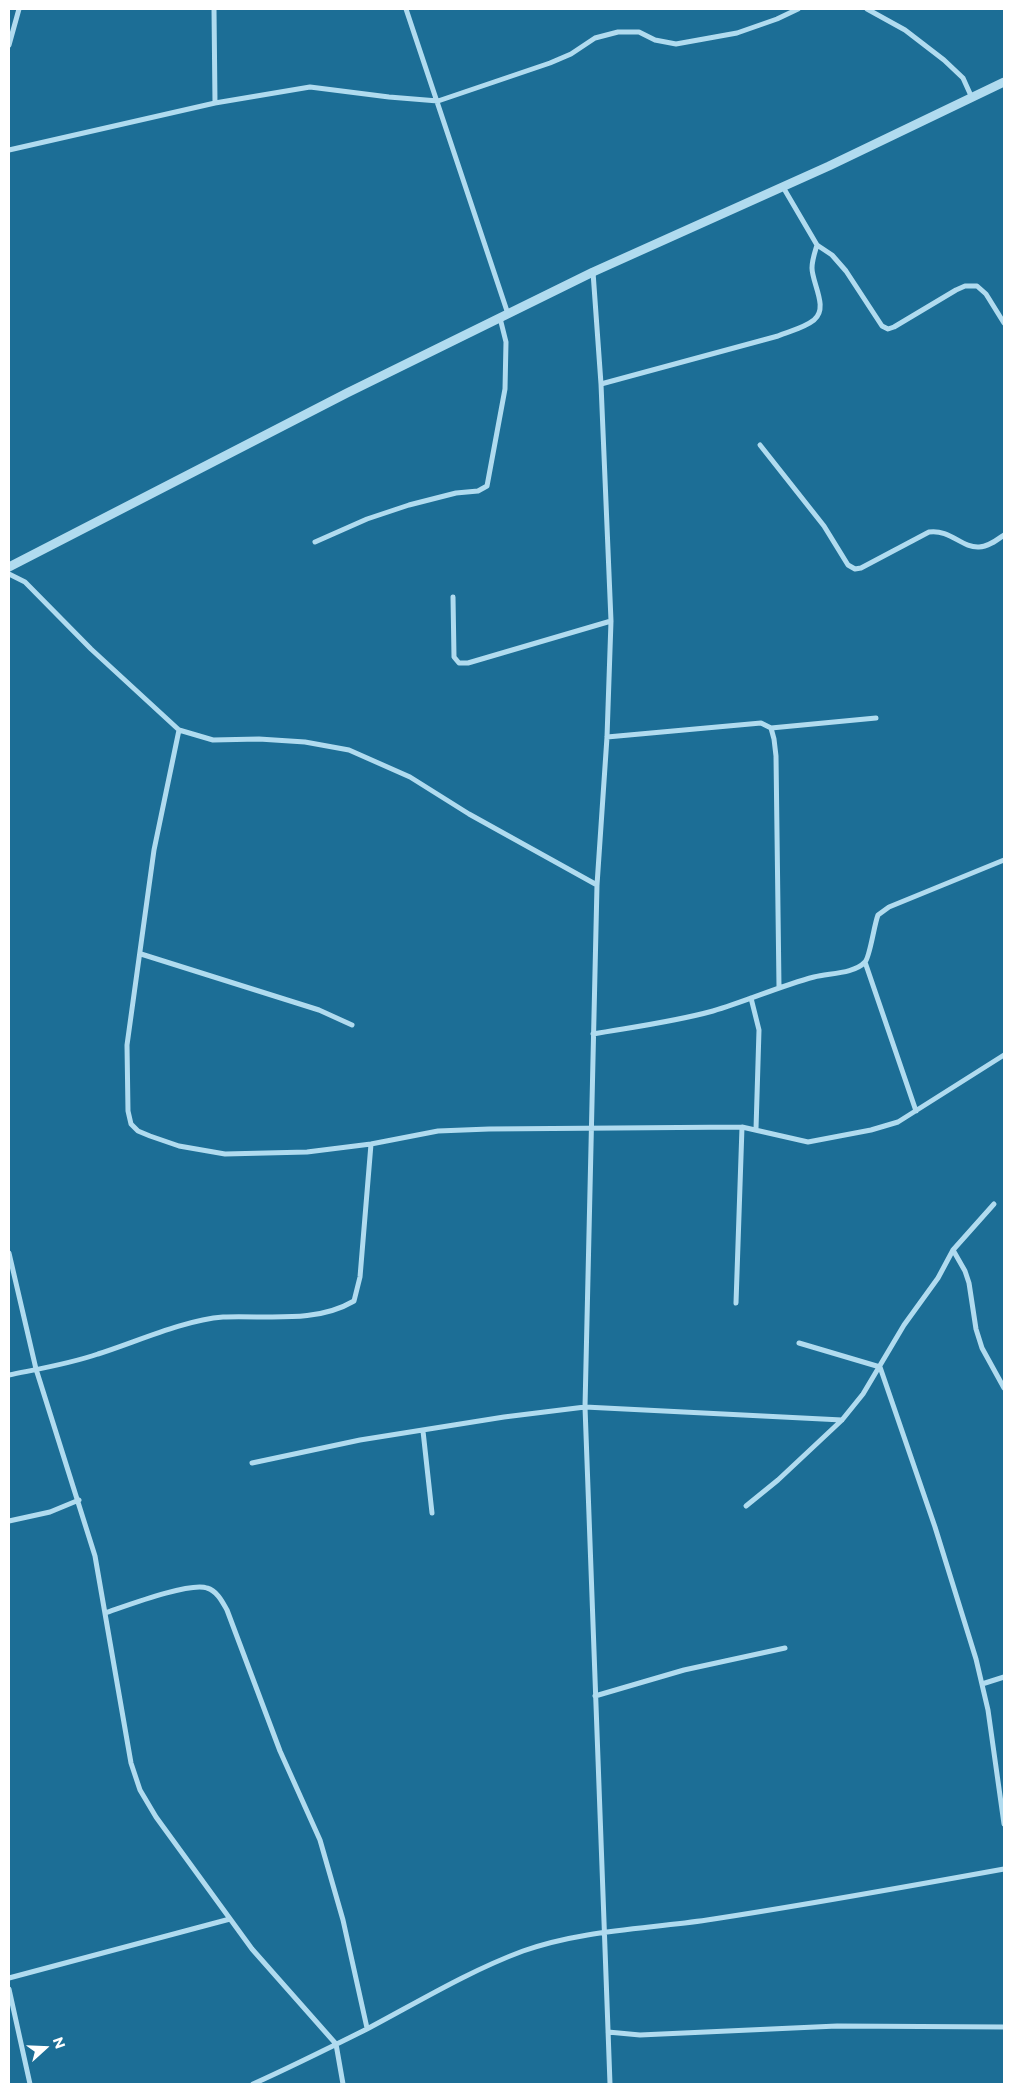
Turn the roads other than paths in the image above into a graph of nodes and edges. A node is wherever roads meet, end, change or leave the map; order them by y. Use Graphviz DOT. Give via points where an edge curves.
graph roads {
  1 [pos="19,9"];
  2 [pos="214,9"];
  3 [pos="406,9"];
  4 [pos="798,9"];
  5 [pos="867,9"];
  6 [pos="9,19"];
  7 [pos="15,20"];
  8 [pos="9,45"];
  9 [pos="1004,82"];
  10 [pos="972,98"];
  11 [pos="438,101"];
  12 [pos="215,103"];
  13 [pos="9,150"];
  14 [pos="782,187"];
  15 [pos="817,245"];
  16 [pos="593,272"];
  17 [pos="504,316"];
  18 [pos="1004,323"];
  19 [pos="601,384"];
  20 [pos="760,445"];
  21 [pos="1004,535"];
  22 [pos="315,542"];
  23 [pos="9,567"];
  24 [pos="9,574"];
  25 [pos="453,597"];
  26 [pos="611,621"];
  27 [pos="876,718"];
  28 [pos="771,728"];
  29 [pos="179,730"];
  30 [pos="607,737"];
  31 [pos="1004,860"];
  32 [pos="597,885"];
  33 [pos="141,954"];
  34 [pos="865,962"];
  35 [pos="779,988"];
  36 [pos="751,998"];
  37 [pos="352,1024"];
  38 [pos="592,1034"];
  39 [pos="1004,1055"];
  40 [pos="916,1111"];
  41 [pos="742,1127"];
  42 [pos="590,1128"];
  43 [pos="756,1129"];
  44 [pos="371,1144"];
  45 [pos="994,1204"];
  46 [pos="953,1250"];
  47 [pos="9,1253"];
  48 [pos="736,1303"];
  49 [pos="799,1344"];
  50 [pos="880,1367"];
  51 [pos="36,1369"];
  52 [pos="9,1375"];
  53 [pos="1004,1388"];
  54 [pos="585,1407"];
  55 [pos="842,1420"];
  56 [pos="423,1431"];
  57 [pos="252,1463"];
  58 [pos="79,1500"];
  59 [pos="746,1506"];
  60 [pos="432,1512"];
  61 [pos="9,1521"];
  62 [pos="105,1612"];
  63 [pos="785,1648"];
  64 [pos="1004,1677"];
  65 [pos="982,1684"];
  66 [pos="595,1696"];
  67 [pos="1004,1824"];
  68 [pos="1004,1869"];
  69 [pos="230,1919"];
  70 [pos="604,1932"];
  71 [pos="9,1978"];
  72 [pos="9,1989"];
  73 [pos="1004,2027"];
  74 [pos="367,2028"];
  75 [pos="608,2032"];
  76 [pos="336,2044"];
  77 [pos="30,2084"];
  78 [pos="252,2084"];
  79 [pos="343,2084"];
  80 [pos="610,2084"];
  1 -- 7 [label="street"];
  2 -- 12 [label="street"];
  3 -- 11 [label="street"];
  4 -- 11 [label="street" via="737,33 676,44 655,40 639,32 618,32 595,38 550,63"];
  5 -- 10 [label="street" via="905,30 944,60 964,78"];
  6 -- 7 [label="street"];
  7 -- 8 [label="street"];
  9 -- 10 [label="street"];
  10 -- 14 [label="street"];
  11 -- 12 [label="street" via="310,87"];
  11 -- 17 [label="street"];
  12 -- 13 [label="street"];
  14 -- 15 [label="street"];
  14 -- 16 [label="street"];
  15 -- 18 [label="street" via="832,255 846,271 882,326 894,328 965,286 977,286 986,294"];
  15 -- 19 [label="street" via="812,266 820,301 816,319 778,336"];
  16 -- 17 [label="street"];
  16 -- 19 [label="street"];
  17 -- 22 [label="street" via="504,389 487,486 478,491 409,505"];
  17 -- 23 [label="street"];
  19 -- 26 [label="street"];
  20 -- 21 [label="street" via="824,526 848,565 855,569 929,532 937,531 970,546 980,547"];
  24 -- 29 [label="street" via="25,582 91,649"];
  25 -- 26 [label="street" via="454,657 459,662 468,663"];
  26 -- 30 [label="street"];
  27 -- 28 [label="street"];
  28 -- 30 [label="street" via="761,723"];
  28 -- 35 [label="street" via="776,756"];
  29 -- 32 [label="street" via="213,740 305,742 349,750 410,777 469,814"];
  29 -- 33 [label="street" via="154,850"];
  30 -- 32 [label="street"];
  31 -- 34 [label="street" via="889,907 878,915 870,954"];
  32 -- 38 [label="street"];
  33 -- 37 [label="street" via="319,1010"];
  33 -- 44 [label="street" via="127,1045 128,1111 131,1124 138,1131 179,1146 225,1154 306,1152"];
  34 -- 35 [label="street" via="856,968"];
  34 -- 40 [label="street"];
  35 -- 36 [label="street"];
  36 -- 38 [label="street" via="714,1011"];
  36 -- 43 [label="street" via="759,1030"];
  38 -- 42 [label="street"];
  39 -- 40 [label="street"];
  40 -- 43 [label="street" via="898,1122 871,1130 808,1142"];
  41 -- 42 [label="street"];
  41 -- 43 [label="street"];
  41 -- 48 [label="street"];
  42 -- 44 [label="street" via="438,1131"];
  42 -- 54 [label="street"];
  44 -- 51 [label="street" via="360,1277 354,1301 326,1313 288,1317 220,1317 195,1322 96,1355"];
  45 -- 46 [label="street"];
  46 -- 50 [label="street"];
  46 -- 53 [label="street" via="969,1283 979,1338"];
  47 -- 51 [label="street"];
  49 -- 50 [label="street"];
  50 -- 55 [label="street"];
  50 -- 65 [label="street" via="935,1527"];
  51 -- 52 [label="street"];
  51 -- 58 [label="street"];
  54 -- 55 [label="street"];
  54 -- 56 [label="street"];
  54 -- 66 [label="street"];
  55 -- 59 [label="street"];
  56 -- 57 [label="street" via="360,1440"];
  56 -- 60 [label="street"];
  58 -- 61 [label="street" via="50,1512"];
  58 -- 62 [label="street" via="95,1556"];
  62 -- 69 [label="street" via="131,1763 140,1790"];
  62 -- 74 [label="street" via="191,1587 207,1588 219,1596 280,1751 320,1840 343,1920"];
  63 -- 66 [label="street" via="684,1670"];
  64 -- 65 [label="street"];
  65 -- 67 [label="street"];
  66 -- 70 [label="street"];
  68 -- 70 [label="street" via="806,1905"];
  69 -- 71 [label="street"];
  69 -- 76 [label="street" via="252,1949"];
  70 -- 74 [label="street" via="523,1952 443,1988"];
  70 -- 75 [label="street"];
  72 -- 77 [label="street"];
  73 -- 75 [label="street" via="837,2026 640,2035"];
  74 -- 76 [label="street"];
  75 -- 80 [label="street"];
  76 -- 78 [label="street"];
  76 -- 79 [label="street"];
}
